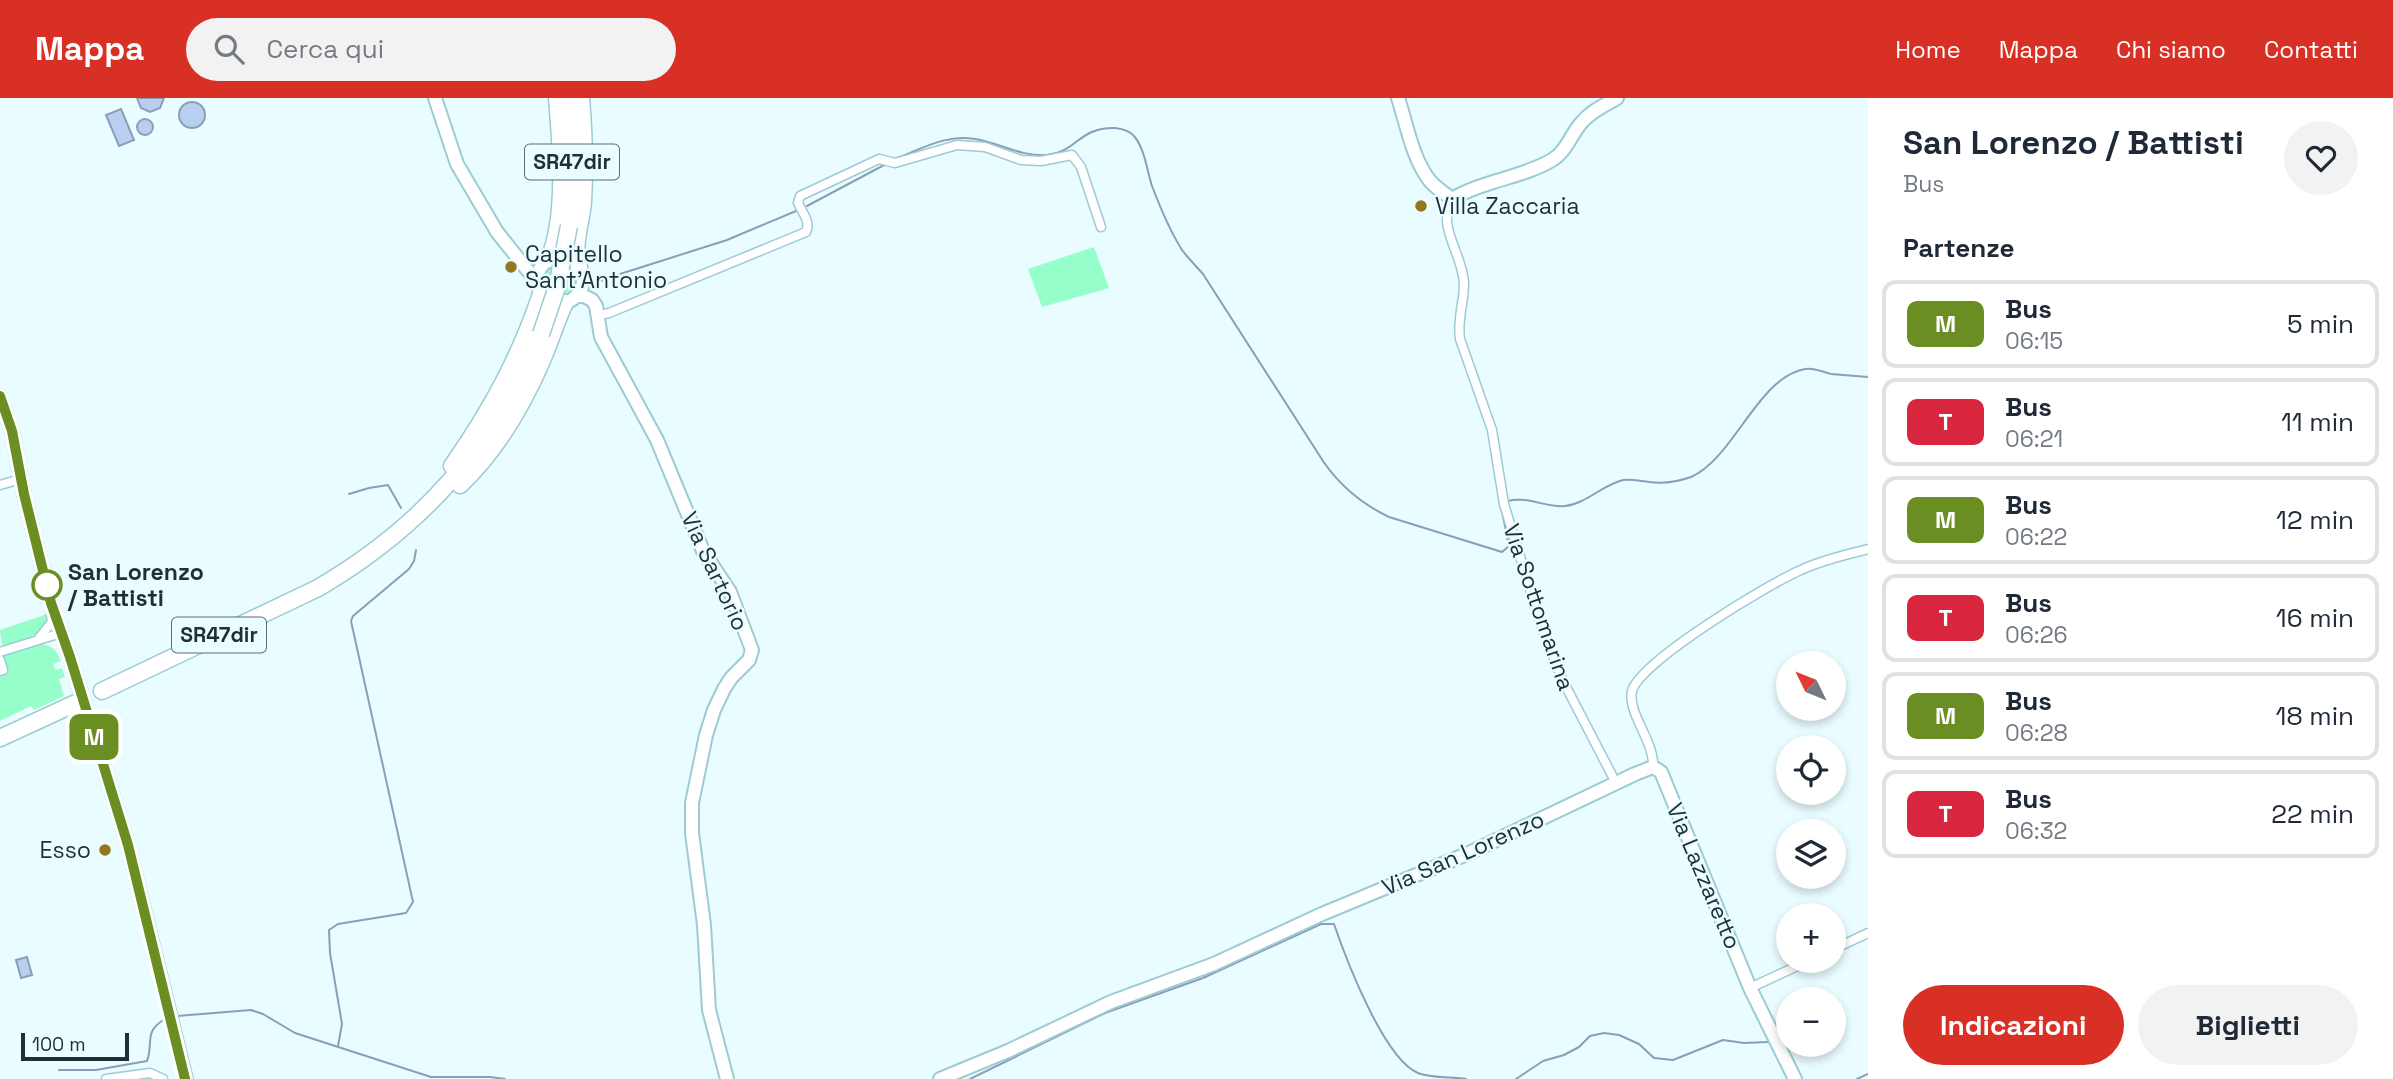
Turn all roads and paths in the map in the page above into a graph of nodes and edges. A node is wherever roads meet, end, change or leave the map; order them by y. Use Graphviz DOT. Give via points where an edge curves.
graph roads {
  1 [pos="436,98"];
  2 [pos="557,98"];
  3 [pos="569,98"];
  4 [pos="581,98"];
  5 [pos="1398,98"];
  6 [pos="1617,98"];
  7 [pos="1452,199"];
  8 [pos="1101,227"];
  9 [pos="547,261"];
  10 [pos="520,262"];
  11 [pos="581,272"];
  12 [pos="539,288"];
  13 [pos="570,300"];
  14 [pos="602,315"];
  15 [pos="0,396"];
  16 [pos="21,479"];
  17 [pos="0,485"];
  18 [pos="1868,549"];
  19 [pos="376,551"];
  20 [pos="51,603"];
  21 [pos="61,633"];
  22 [pos="37,640"];
  23 [pos="0,652"];
  24 [pos="70,657"];
  25 [pos="0,660"];
  26 [pos="0,671"];
  27 [pos="102,691"];
  28 [pos="76,703"];
  29 [pos="0,738"];
  30 [pos="1653,767"];
  31 [pos="1616,783"];
  32 [pos="1868,933"];
  33 [pos="1846,943"];
  34 [pos="1782,973"];
  35 [pos="1750,988"];
  36 [pos="106,1079"];
  37 [pos="163,1079"];
  38 [pos="186,1079"];
  39 [pos="727,1079"];
  40 [pos="940,1079"];
  41 [pos="1795,1079"];
  1 -- 10 [label="street" via="457,164"];
  2 -- 9 [label="highway" via="557,228"];
  3 -- 19 [label="highway, SR47dir / SR47dir, bridge" via="569,226 541,334 517,387 474,454 425,508"];
  4 -- 11 [label="highway" via="584,154 576,251"];
  5 -- 7 [label="street" via="1427,176"];
  6 -- 7 [label="street" via="1582,122 1552,160"];
  7 -- 31 [label="street, Via Sottomarina" via="1445,224 1464,282 1459,330 1462,347 1492,430 1503,500 1521,566 1563,681"];
  8 -- 14 [label="street" via="1081,167 1072,155 1021,160 985,147 957,145 895,163 879,159 800,195 806,232"];
  9 -- 10 [label="street"];
  9 -- 11 [label="street" via="569,258"];
  9 -- 12 [label="street" via="538,271"];
  10 -- 12 [label="street"];
  11 -- 13 [label="street" via="582,288"];
  11 -- 14 [label="street, Via Sartorio" via="602,303"];
  12 -- 13 [label="street" via="552,302"];
  12 -- 19 [label="highway" via="518,355 484,418 437,485"];
  13 -- 14 [label="street" via="584,296"];
  13 -- 19 [label="highway" via="533,380 493,450 416,526"];
  14 -- 39 [label="street, Via Sartorio" via="607,349 657,440 703,551 730,592 752,650 714,710 692,803 709,1010"];
  15 -- 16 [label="street"];
  16 -- 17 [label="street"];
  16 -- 20 [label="street"];
  18 -- 30 [label="street" via="1799,570 1709,624 1635,682 1632,703"];
  19 -- 27 [label="highway, SR47dir" via="318,588"];
  20 -- 21 [label="street"];
  20 -- 22 [label="street" via="52,622"];
  21 -- 22 [label="street"];
  21 -- 24 [label="street"];
  22 -- 23 [label="street"];
  22 -- 24 [label="street" via="55,643"];
  24 -- 38 [label="street" via="128,845"];
  25 -- 26 [label="street"];
  28 -- 29 [label="highway"];
  30 -- 31 [label="street, Via San Lorenzo"];
  30 -- 35 [label="street, Via Lazzaretto" via="1661,772"];
  31 -- 40 [label="street, Via San Lorenzo" via="1467,854 1214,964 1111,1002"];
  32 -- 33 [label="street"];
  34 -- 35 [label="street"];
  35 -- 41 [label="street, Via Lazzaretto"];
  36 -- 37 [label="street" via="150,1073"];
}
